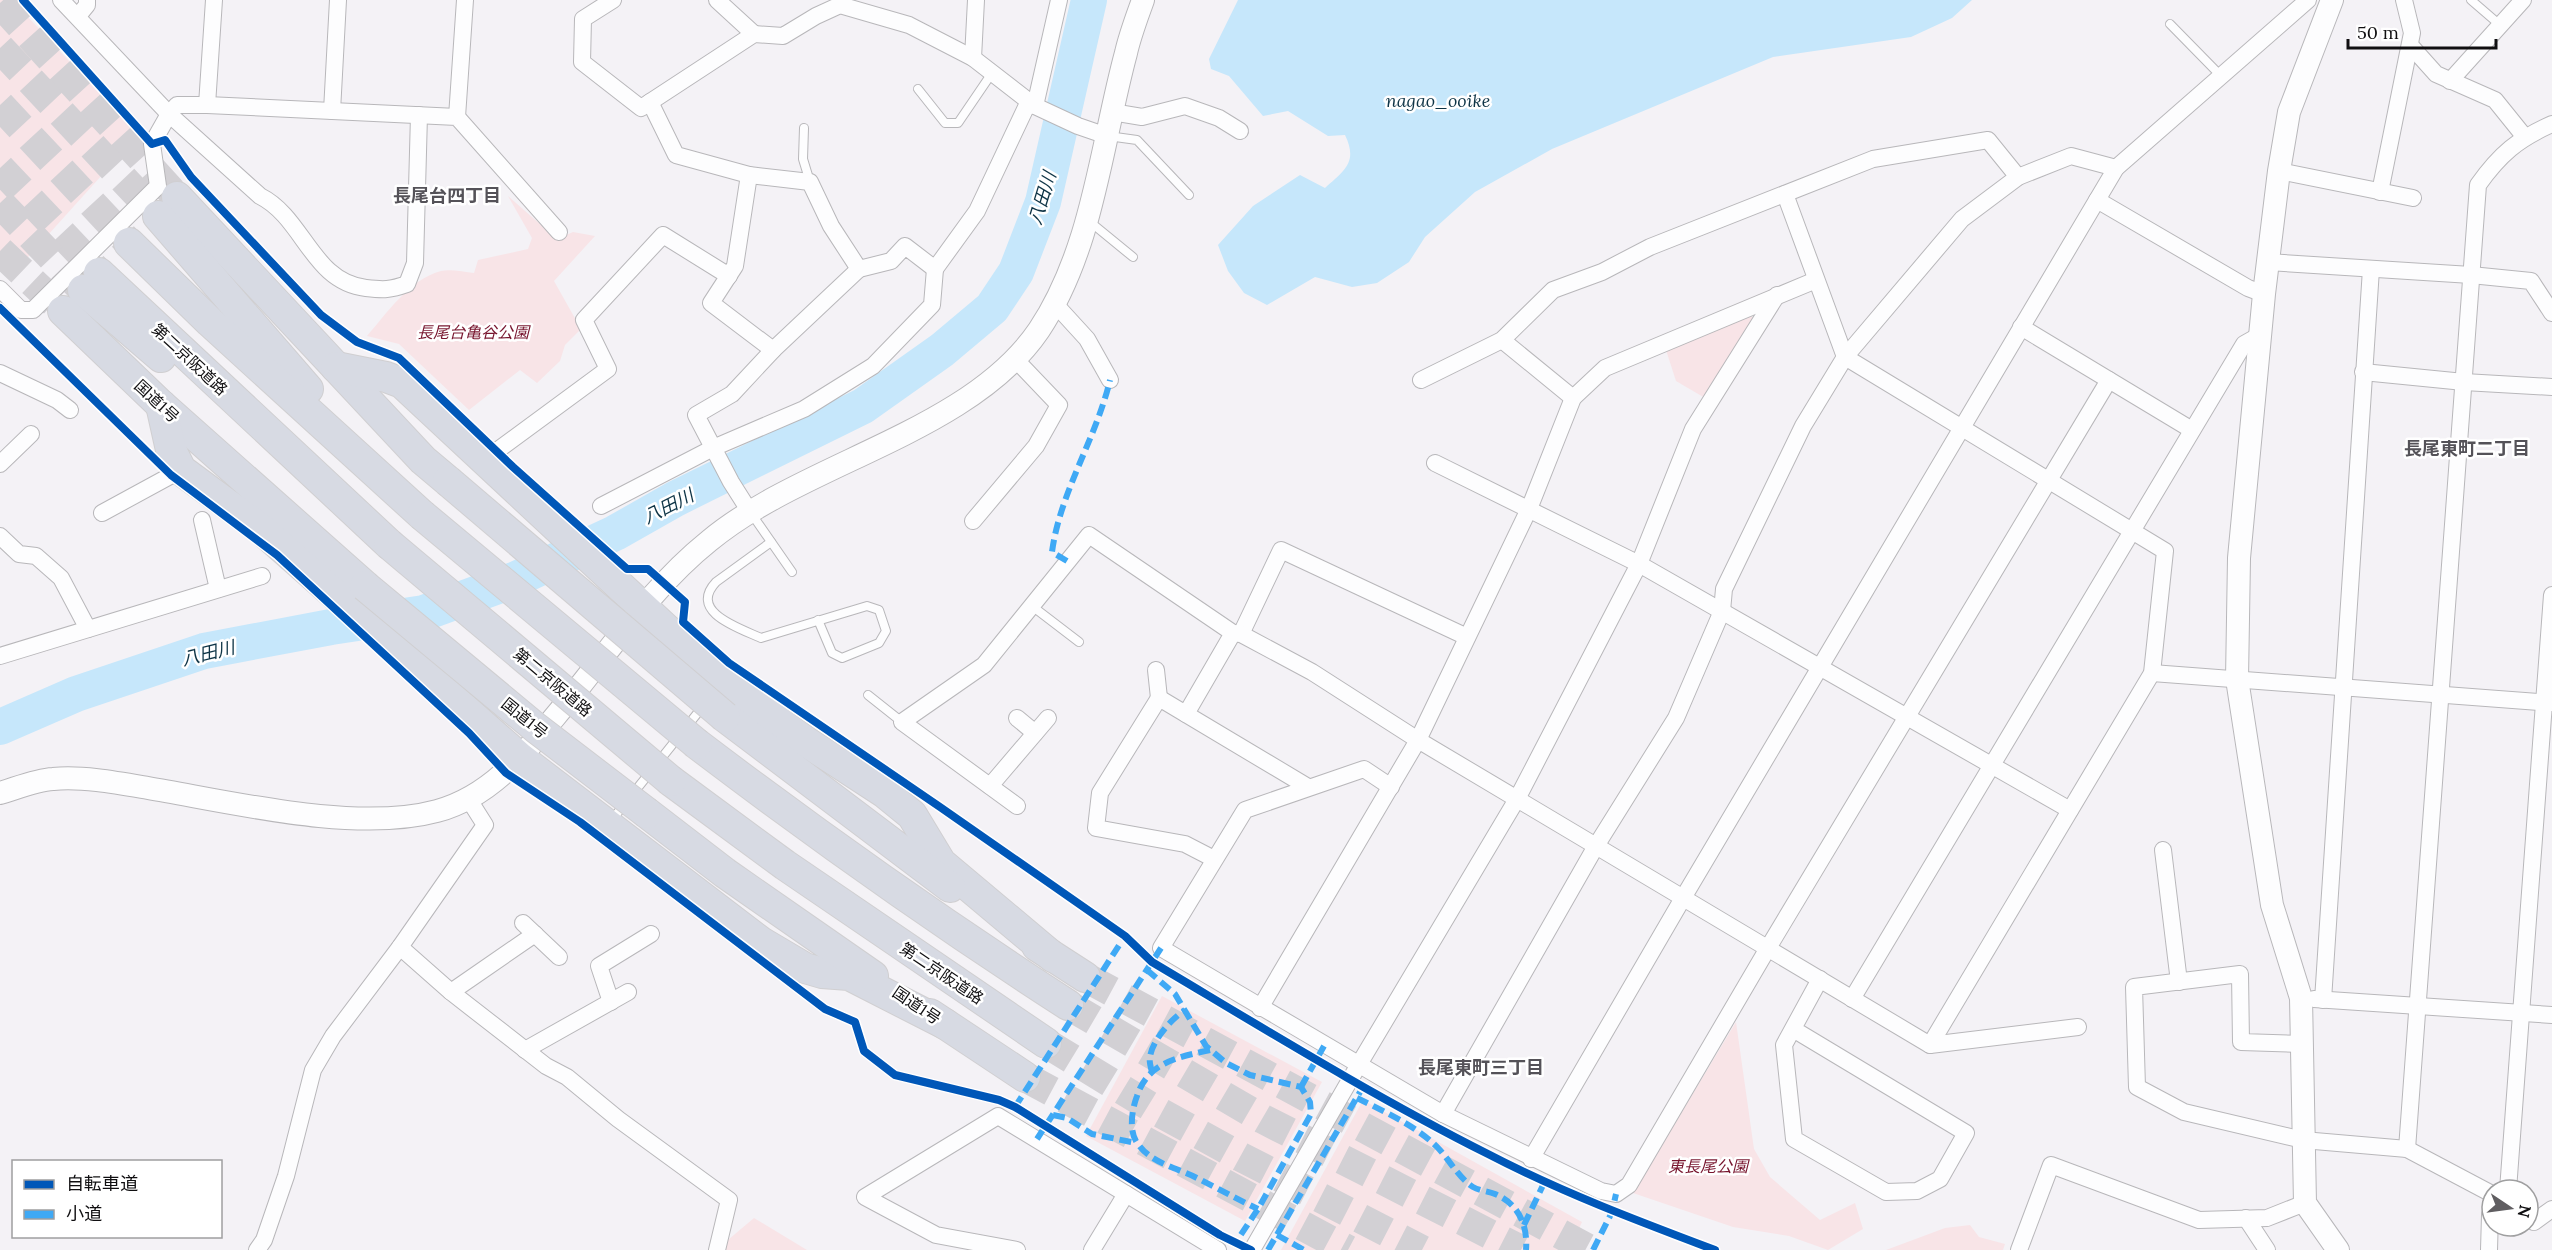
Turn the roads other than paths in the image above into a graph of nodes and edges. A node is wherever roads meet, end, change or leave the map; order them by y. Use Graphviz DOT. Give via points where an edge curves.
graph roads {
  1 [pos="61,0"];
  2 [pos="87,0"];
  3 [pos="214,0"];
  4 [pos="338,0"];
  5 [pos="465,0"];
  6 [pos="613,0"];
  7 [pos="717,0"];
  8 [pos="976,0"];
  9 [pos="1059,0"];
  10 [pos="1143,0"];
  11 [pos="2308,0"];
  12 [pos="2332,0"];
  13 [pos="2404,0"];
  14 [pos="2471,0"];
  15 [pos="2523,0"];
  16 [pos="78,16"];
  17 [pos="2170,24"];
  18 [pos="2500,25"];
  19 [pos="754,34"];
  20 [pos="2410,45"];
  21 [pos="973,58"];
  22 [pos="992,73"];
  23 [pos="2221,76"];
  24 [pos="2450,81"];
  25 [pos="918,89"];
  26 [pos="650,102"];
  27 [pos="207,105"];
  28 [pos="1037,106"];
  29 [pos="332,111"];
  30 [pos="1112,112"];
  31 [pos="169,114"];
  32 [pos="419,115"];
  33 [pos="457,117"];
  34 [pos="2552,124"];
  35 [pos="804,128"];
  36 [pos="1240,131"];
  37 [pos="1107,136"];
  38 [pos="2524,136"];
  39 [pos="2116,168"];
  40 [pos="2279,171"];
  41 [pos="749,174"];
  42 [pos="2018,177"];
  43 [pos="810,182"];
  44 [pos="2380,192"];
  45 [pos="1785,194"];
  46 [pos="1189,195"];
  47 [pos="2413,198"];
  48 [pos="2097,200"];
  49 [pos="1086,219"];
  50 [pos="559,232"];
  51 [pos="129,243"];
  52 [pos="1133,257"];
  53 [pos="2268,262"];
  54 [pos="2371,268"];
  55 [pos="859,269"];
  56 [pos="934,269"];
  57 [pos="2471,275"];
  58 [pos="729,276"];
  59 [pos="1816,280"];
  60 [pos="91,281"];
  61 [pos="0,289"];
  62 [pos="2264,294"];
  63 [pos="1777,295"];
  64 [pos="1054,304"];
  65 [pos="63,311"];
  66 [pos="2552,313"];
  67 [pos="2022,327"];
  68 [pos="2260,335"];
  69 [pos="1502,340"];
  70 [pos="773,350"];
  71 [pos="1845,357"];
  72 [pos="1016,360"];
  73 [pos="336,367"];
  74 [pos="2363,372"];
  75 [pos="0,373"];
  76 [pos="1110,380"];
  77 [pos="1421,380"];
  78 [pos="2109,380"];
  79 [pos="2463,382"];
  80 [pos="2552,387"];
  81 [pos="1573,398"];
  82 [pos="161,405"];
  83 [pos="70,410"];
  84 [pos="1961,428"];
  85 [pos="2192,430"];
  86 [pos="31,434"];
  87 [pos="716,453"];
  88 [pos="483,461"];
  89 [pos="1435,463"];
  90 [pos="0,464"];
  91 [pos="181,470"];
  92 [pos="2048,481"];
  93 [pos="400,495"];
  94 [pos="601,506"];
  95 [pos="1529,509"];
  96 [pos="750,512"];
  97 [pos="102,513"];
  98 [pos="202,520"];
  99 [pos="973,521"];
  100 [pos="2132,531"];
  101 [pos="0,536"];
  102 [pos="771,542"];
  103 [pos="1639,564"];
  104 [pos="792,572"];
  105 [pos="262,576"];
  106 [pos="218,589"];
  107 [pos="2552,595"];
  108 [pos="1032,606"];
  109 [pos="645,608"];
  110 [pos="1722,611"];
  111 [pos="818,620"];
  112 [pos="88,629"];
  113 [pos="1237,634"];
  114 [pos="1467,637"];
  115 [pos="1079,642"];
  116 [pos="0,656"];
  117 [pos="1820,667"];
  118 [pos="1156,670"];
  119 [pos="2152,673"];
  120 [pos="2237,679"];
  121 [pos="723,682"];
  122 [pos="2342,687"];
  123 [pos="868,695"];
  124 [pos="2442,696"];
  125 [pos="1159,698"];
  126 [pos="2549,703"];
  127 [pos="1186,714"];
  128 [pos="1907,717"];
  129 [pos="1017,718"];
  130 [pos="1048,718"];
  131 [pos="902,722"];
  132 [pos="1035,733"];
  133 [pos="1418,740"];
  134 [pos="520,758"];
  135 [pos="1992,765"];
  136 [pos="990,786"];
  137 [pos="1308,787"];
  138 [pos="1390,787"];
  139 [pos="0,793"];
  140 [pos="468,798"];
  141 [pos="1517,799"];
  142 [pos="1017,806"];
  143 [pos="2070,810"];
  144 [pos="609,824"];
  145 [pos="1596,846"];
  146 [pos="2163,850"];
  147 [pos="1214,859"];
  148 [pos="1683,898"];
  149 [pos="651,934"];
  150 [pos="400,947"];
  151 [pos="1768,948"];
  152 [pos="559,957"];
  153 [pos="1053,957"];
  154 [pos="1085,977"];
  155 [pos="1820,979"];
  156 [pos="2179,982"];
  157 [pos="451,992"];
  158 [pos="628,992"];
  159 [pos="1852,999"];
  160 [pos="2312,999"];
  161 [pos="611,1002"];
  162 [pos="1068,1005"];
  163 [pos="2418,1006"];
  164 [pos="1260,1008"];
  165 [pos="2521,1013"];
  166 [pos="2552,1015"];
  167 [pos="945,1024"];
  168 [pos="2078,1026"];
  169 [pos="1793,1029"];
  170 [pos="1046,1044"];
  171 [pos="2301,1044"];
  172 [pos="1930,1045"];
  173 [pos="525,1050"];
  174 [pos="1358,1066"];
  175 [pos="1025,1077"];
  176 [pos="1443,1114"];
  177 [pos="2303,1140"];
  178 [pos="2407,1149"];
  179 [pos="1531,1159"];
  180 [pos="2509,1178"];
  181 [pos="2480,1188"];
  182 [pos="1126,1194"];
  183 [pos="2305,1203"];
  184 [pos="2246,1218"];
  185 [pos="257,1250"];
  186 [pos="717,1250"];
  187 [pos="1017,1250"];
  188 [pos="1092,1250"];
  189 [pos="1218,1250"];
  190 [pos="1252,1250"];
  191 [pos="2019,1250"];
  192 [pos="2267,1250"];
  193 [pos="2338,1250"];
  1 -- 16 [label="street"];
  2 -- 16 [label="street"];
  3 -- 27 [label="street"];
  4 -- 29 [label="street"];
  5 -- 33 [label="street"];
  6 -- 26 [label="street" via="582,19 582,62 641,108"];
  7 -- 19 [label="street"];
  8 -- 21 [label="street"];
  9 -- 28 [label="street"];
  10 -- 30 [label="street"];
  11 -- 23 [label="street"];
  12 -- 40 [label="street" via="2289,112"];
  13 -- 20 [label="street" via="2412,33"];
  14 -- 18 [label="lane"];
  15 -- 18 [label="street"];
  16 -- 31 [label="street"];
  17 -- 23 [label="lane"];
  18 -- 24 [label="street"];
  19 -- 21 [label="street" via="783,36 840,5 909,25"];
  19 -- 26 [label="street"];
  20 -- 24 [label="street" via="2436,74"];
  20 -- 44 [label="street"];
  21 -- 22 [label="street"];
  22 -- 25 [label="lane" via="958,123 945,123"];
  22 -- 28 [label="street"];
  23 -- 39 [label="street"];
  24 -- 38 [label="street" via="2495,100"];
  26 -- 41 [label="street" via="676,155"];
  27 -- 29 [label="street"];
  27 -- 31 [label="street" via="177,105"];
  28 -- 37 [label="street"];
  28 -- 56 [label="street" via="977,212"];
  29 -- 32 [label="street"];
  30 -- 36 [label="street" via="1142,117 1185,106 1219,118"];
  30 -- 37 [label="street"];
  31 -- 32 [label="street" via="260,196 275,204 332,275 355,287 388,291 406,284 416,263"];
  31 -- 61 [label="street" via="152,144 158,186 33,310 21,310"];
  32 -- 33 [label="street"];
  33 -- 50 [label="street"];
  34 -- 38 [label="street"];
  35 -- 43 [label="lane" via="803,159"];
  37 -- 46 [label="lane" via="1137,140"];
  37 -- 49 [label="street"];
  38 -- 57 [label="street" via="2491,166 2478,185"];
  39 -- 42 [label="street" via="2071,156"];
  39 -- 48 [label="street"];
  40 -- 44 [label="street"];
  40 -- 53 [label="street"];
  41 -- 43 [label="street"];
  41 -- 58 [label="street" via="735,266"];
  42 -- 45 [label="street" via="1988,140 1873,159"];
  42 -- 71 [label="street" via="1962,219"];
  43 -- 55 [label="street" via="831,226"];
  44 -- 47 [label="street"];
  45 -- 59 [label="street"];
  45 -- 69 [label="street" via="1553,290"];
  48 -- 62 [label="street"];
  48 -- 67 [label="street"];
  49 -- 52 [label="lane"];
  49 -- 64 [label="street"];
  51 -- 93 [label="highway"];
  53 -- 54 [label="street"];
  53 -- 62 [label="street"];
  54 -- 57 [label="street"];
  54 -- 74 [label="street"];
  55 -- 56 [label="street" via="891,261 905,246"];
  55 -- 70 [label="street"];
  56 -- 87 [label="street" via="932,305 873,366 804,409"];
  57 -- 66 [label="street" via="2531,281"];
  57 -- 79 [label="street"];
  58 -- 70 [label="street" via="711,303"];
  58 -- 88 [label="street" via="663,235 584,320 608,369"];
  59 -- 63 [label="street"];
  59 -- 71 [label="street"];
  60 -- 170 [label="highway, 第二京阪道路, bridge" via="125,328 671,781 785,865"];
  62 -- 68 [label="street"];
  63 -- 81 [label="street" via="1605,368"];
  63 -- 103 [label="street" via="1693,429"];
  64 -- 72 [label="street"];
  64 -- 76 [label="street" via="1087,339"];
  65 -- 82 [label="highway, 国道1号"];
  67 -- 78 [label="street"];
  67 -- 84 [label="street"];
  68 -- 85 [label="street" via="2244,344"];
  68 -- 120 [label="street" via="2239,558"];
  69 -- 77 [label="street"];
  69 -- 81 [label="street"];
  70 -- 87 [label="street" via="732,394 696,415"];
  71 -- 84 [label="street"];
  71 -- 110 [label="street" via="1783,467 1724,589"];
  72 -- 96 [label="street" via="969,397 930,420"];
  72 -- 99 [label="street" via="1059,405 1036,446"];
  73 -- 88 [label="highway" via="402,383"];
  73 -- 93 [label="highway" via="167,207"];
  73 -- 153 [label="highway, bridge" via="423,460 725,717 942,882"];
  74 -- 79 [label="street"];
  74 -- 122 [label="street"];
  75 -- 83 [label="street"];
  78 -- 85 [label="street"];
  78 -- 92 [label="street"];
  79 -- 80 [label="street"];
  79 -- 124 [label="street"];
  81 -- 95 [label="street"];
  82 -- 91 [label="highway" via="171,450"];
  82 -- 167 [label="highway, 国道1号, bridge" via="365,586 536,728 735,880"];
  84 -- 92 [label="street"];
  84 -- 117 [label="street"];
  85 -- 100 [label="street"];
  86 -- 90 [label="street"];
  87 -- 94 [label="street"];
  87 -- 96 [label="street"];
  88 -- 109 [label="highway"];
  89 -- 95 [label="street"];
  91 -- 97 [label="street"];
  91 -- 134 [label="highway" via="261,530"];
  92 -- 100 [label="street"];
  92 -- 128 [label="street"];
  93 -- 162 [label="highway, bridge" via="697,744 818,836"];
  95 -- 103 [label="street"];
  95 -- 114 [label="street"];
  96 -- 102 [label="lane"];
  96 -- 109 [label="street" via="708,541"];
  98 -- 106 [label="street"];
  100 -- 119 [label="street" via="2165,551"];
  100 -- 135 [label="street"];
  101 -- 112 [label="street" via="19,554 36,556 61,578"];
  102 -- 104 [label="lane"];
  102 -- 111 [label="lane" via="716,582 708,596 709,607 718,617 760,638"];
  103 -- 110 [label="street"];
  103 -- 141 [label="street"];
  105 -- 106 [label="street"];
  106 -- 112 [label="street"];
  107 -- 126 [label="street"];
  108 -- 113 [label="street" via="1089,535"];
  108 -- 115 [label="lane"];
  108 -- 131 [label="street" via="984,665"];
  109 -- 121 [label="highway"];
  109 -- 134 [label="street"];
  110 -- 117 [label="street"];
  110 -- 145 [label="street" via="1676,718"];
  111 -- 111 [label="lane" via="867,606 879,610 886,631 879,643 842,658 832,653"];
  112 -- 116 [label="street"];
  113 -- 114 [label="street" via="1281,550"];
  113 -- 127 [label="street"];
  113 -- 133 [label="street" via="1312,672"];
  114 -- 133 [label="street"];
  117 -- 128 [label="street"];
  117 -- 148 [label="street"];
  118 -- 125 [label="street"];
  119 -- 120 [label="street"];
  119 -- 143 [label="street"];
  120 -- 122 [label="street"];
  120 -- 160 [label="street" via="2272,905"];
  121 -- 144 [label="lane"];
  121 -- 153 [label="highway" via="912,815 941,863"];
  122 -- 124 [label="street"];
  122 -- 160 [label="street"];
  123 -- 131 [label="lane"];
  124 -- 126 [label="street"];
  124 -- 163 [label="street"];
  125 -- 127 [label="street"];
  125 -- 147 [label="street" via="1100,793 1096,828 1185,844"];
  126 -- 165 [label="street"];
  127 -- 137 [label="street"];
  128 -- 135 [label="street"];
  128 -- 151 [label="street"];
  129 -- 132 [label="street"];
  130 -- 132 [label="street"];
  131 -- 136 [label="street"];
  132 -- 136 [label="street"];
  133 -- 138 [label="street"];
  133 -- 141 [label="street"];
  134 -- 140 [label="street" via="506,773"];
  134 -- 144 [label="highway"];
  135 -- 143 [label="street"];
  135 -- 159 [label="street"];
  136 -- 142 [label="street"];
  137 -- 138 [label="street" via="1364,769"];
  137 -- 147 [label="street" via="1245,810"];
  138 -- 164 [label="street"];
  139 -- 140 [label="street" via="53,779 112,782 309,814 354,817 417,815 440,811"];
  140 -- 150 [label="street" via="485,825"];
  141 -- 145 [label="street"];
  141 -- 174 [label="street"];
  143 -- 172 [label="street"];
  144 -- 167 [label="highway" via="788,958 822,973 849,975"];
  145 -- 148 [label="street"];
  145 -- 176 [label="street"];
  146 -- 156 [label="street"];
  147 -- 164 [label="street" via="1161,948"];
  148 -- 151 [label="street"];
  148 -- 179 [label="street"];
  149 -- 161 [label="street" via="599,966"];
  150 -- 157 [label="street"];
  150 -- 185 [label="street" via="333,1036 313,1070 286,1176"];
  151 -- 155 [label="street"];
  151 -- 179 [label="street" via="1629,1185 1616,1194 1601,1191"];
  152 -- 157 [label="street" via="529,929"];
  153 -- 154 [label="highway"];
  155 -- 159 [label="street"];
  155 -- 169 [label="street"];
  156 -- 171 [label="street" via="2240,974 2241,1042"];
  156 -- 177 [label="street" via="2133,987 2137,1087 2184,1112"];
  157 -- 173 [label="street"];
  158 -- 161 [label="street"];
  159 -- 172 [label="street"];
  160 -- 163 [label="street"];
  160 -- 171 [label="street"];
  161 -- 173 [label="street"];
  163 -- 165 [label="street"];
  163 -- 178 [label="street"];
  164 -- 174 [label="street"];
  165 -- 166 [label="street"];
  165 -- 180 [label="street"];
  167 -- 175 [label="highway, 国道1号"];
  168 -- 172 [label="street"];
  169 -- 169 [label="street" via="1784,1045 1794,1139 1886,1192 1917,1191 1940,1179 1966,1133"];
  171 -- 177 [label="street"];
  173 -- 186 [label="street" via="567,1077 729,1200"];
  174 -- 176 [label="street"];
  174 -- 190 [label="street"];
  176 -- 179 [label="street"];
  177 -- 178 [label="street"];
  177 -- 183 [label="street"];
  178 -- 181 [label="street"];
  182 -- 187 [label="street" via="998,1116 866,1197 936,1236"];
  182 -- 188 [label="street"];
  182 -- 189 [label="street"];
  183 -- 184 [label="street" via="2267,1218"];
  183 -- 193 [label="street"];
  184 -- 191 [label="street" via="2199,1220 2051,1165"];
  184 -- 192 [label="street"];
}
